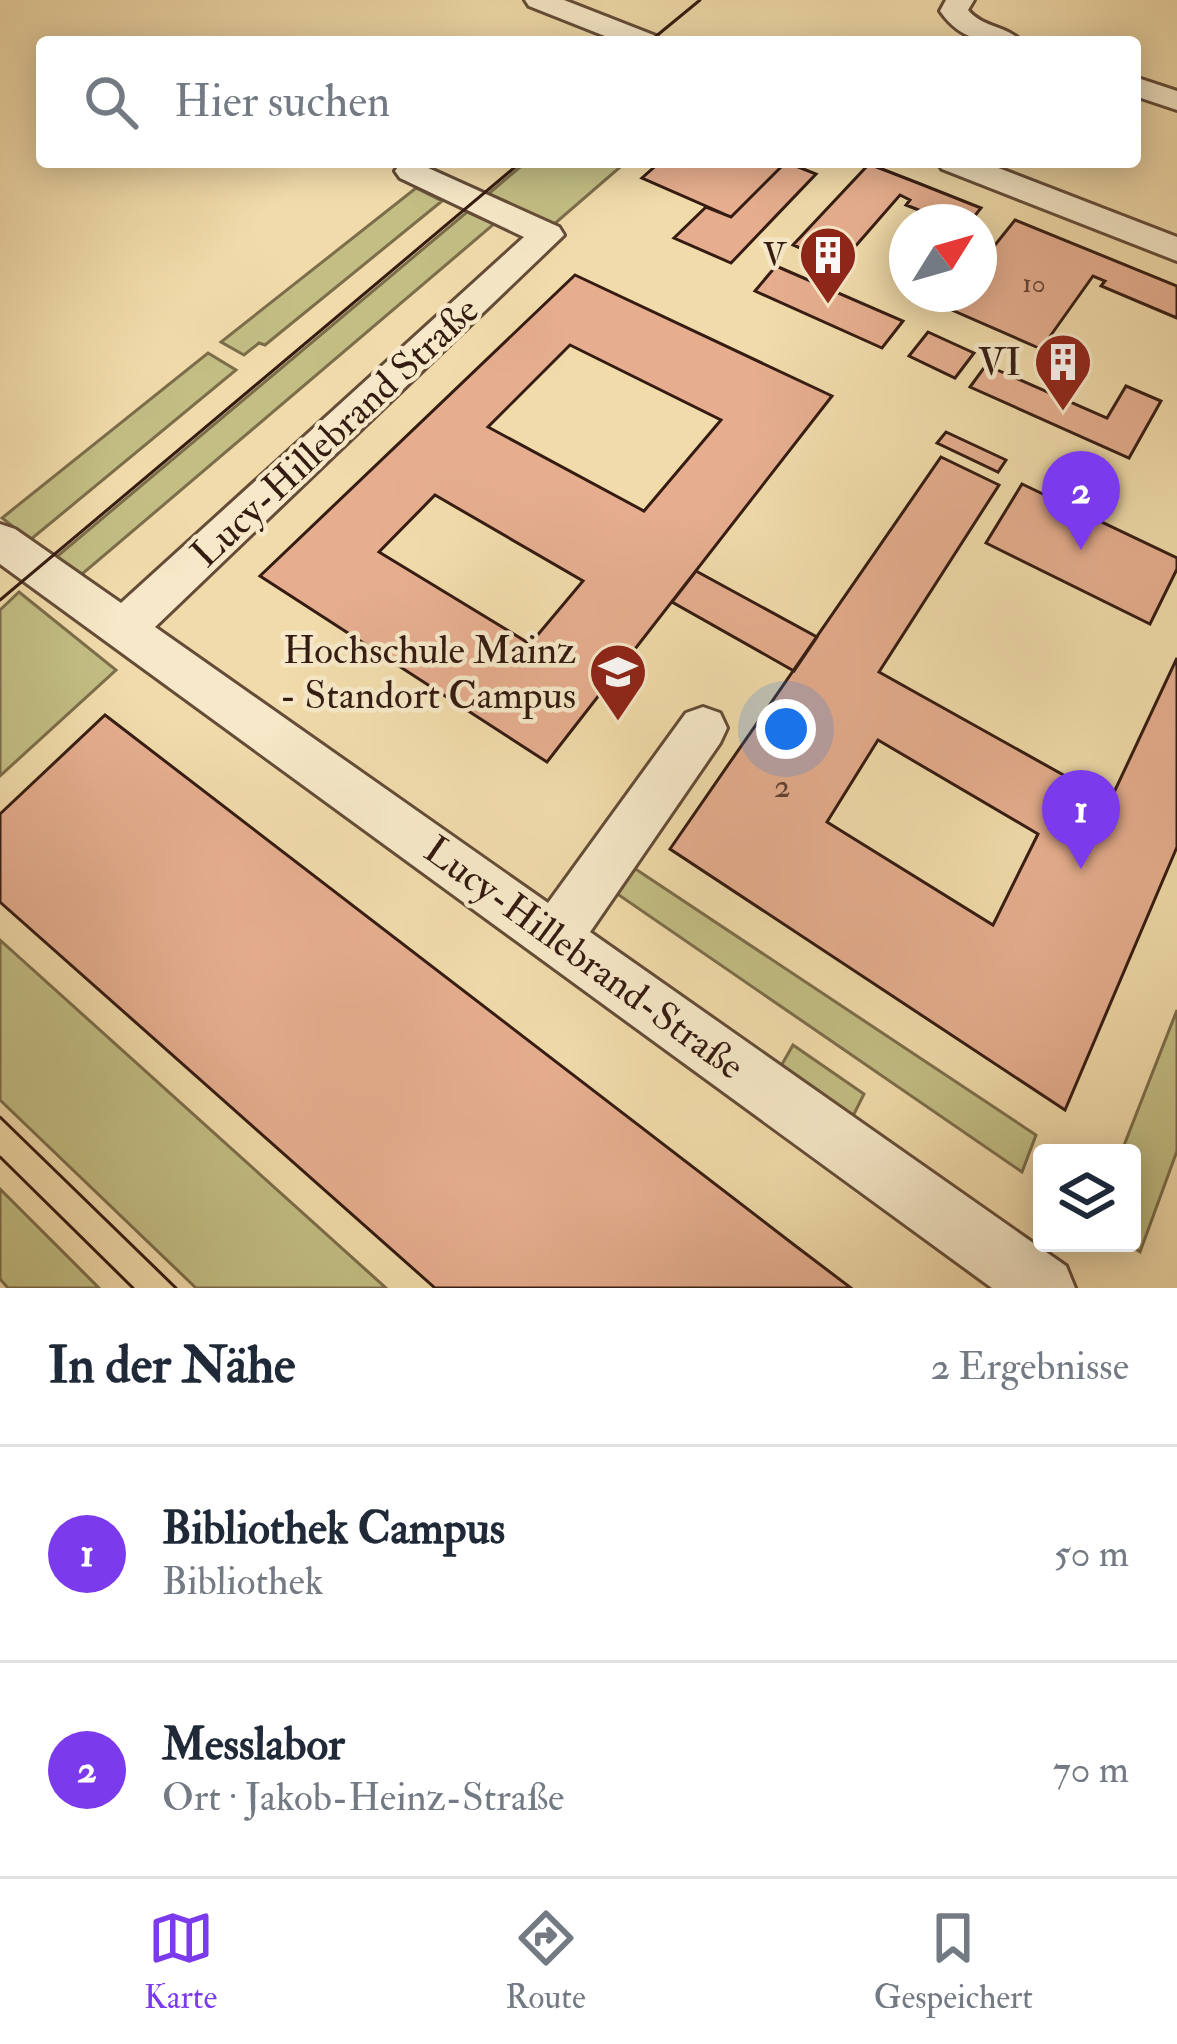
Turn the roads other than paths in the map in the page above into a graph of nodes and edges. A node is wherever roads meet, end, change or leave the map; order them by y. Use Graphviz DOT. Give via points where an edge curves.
graph roads {
  1 [pos="539,0"];
  2 [pos="960,0"];
  3 [pos="631,36"];
  4 [pos="994,36"];
  5 [pos="1141,88"];
  6 [pos="1177,101"];
  7 [pos="968,168"];
  8 [pos="411,171"];
  9 [pos="1177,250"];
  10 [pos="0,541"];
  11 [pos="123,629"];
  12 [pos="703,728"];
  13 [pos="555,938"];
  14 [pos="1044,1288"];
  1 -- 3 [label="street"];
  2 -- 4 [label="street" via="954,11 961,21"];
  5 -- 6 [label="street"];
  7 -- 9 [label="street"];
  8 -- 11 [label="street, Lucy-Hillebrand Straße" via="547,235"];
  10 -- 11 [label="street, Lucy-Hillebrand-Straße"];
  11 -- 13 [label="street, Lucy-Hillebrand-Straße"];
  12 -- 13 [label="street"];
  13 -- 14 [label="street, Lucy-Hillebrand-Straße"];
}
